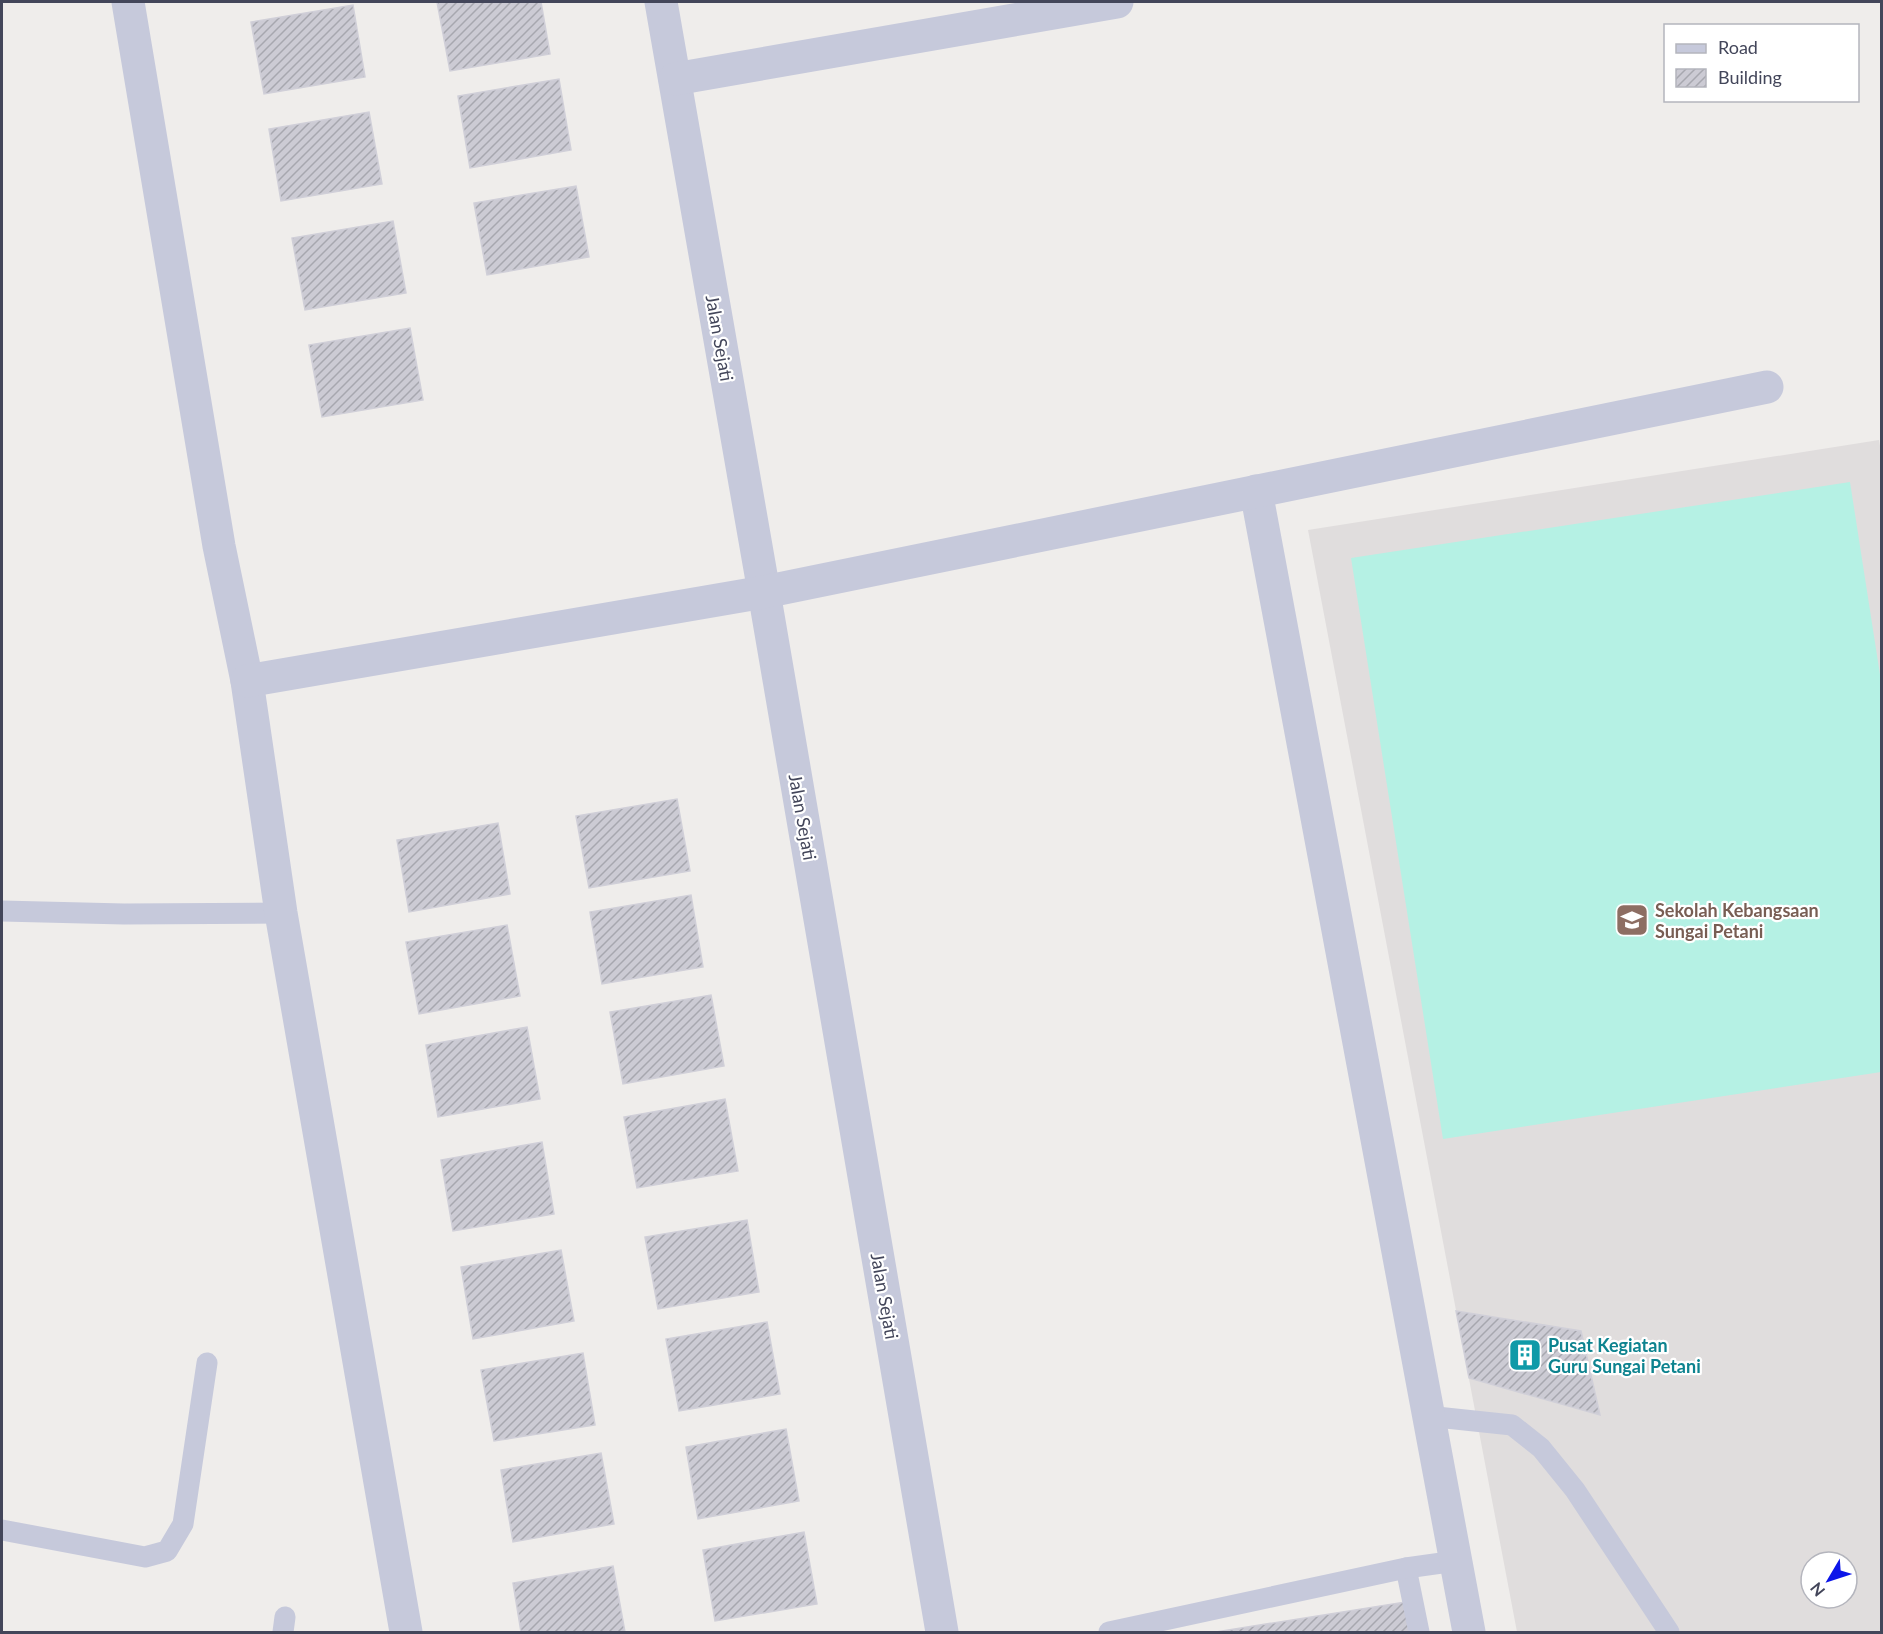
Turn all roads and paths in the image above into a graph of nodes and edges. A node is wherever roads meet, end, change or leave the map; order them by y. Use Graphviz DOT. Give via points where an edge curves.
graph roads {
  1 [pos="128,2"];
  2 [pos="661,2"];
  3 [pos="1117,2"];
  4 [pos="675,79"];
  5 [pos="1767,387"];
  6 [pos="1256,491"];
  7 [pos="764,592"];
  8 [pos="247,681"];
  9 [pos="2,911"];
  10 [pos="281,914"];
  11 [pos="207,1363"];
  12 [pos="1427,1416"];
  13 [pos="2,1530"];
  14 [pos="1456,1562"];
  15 [pos="1406,1568"];
  16 [pos="406,1632"];
  17 [pos="942,1632"];
  18 [pos="1109,1632"];
  19 [pos="1419,1632"];
  20 [pos="1468,1632"];
  21 [pos="1669,1632"];
  1 -- 8 [label="street" via="219,546"];
  2 -- 4 [label="street, Jalan Sejati"];
  3 -- 4 [label="street"];
  4 -- 7 [label="street, Jalan Sejati"];
  5 -- 6 [label="street"];
  6 -- 7 [label="street"];
  6 -- 12 [label="street"];
  7 -- 8 [label="street"];
  7 -- 17 [label="street, Jalan Sejati"];
  8 -- 10 [label="street"];
  9 -- 10 [label="lane"];
  10 -- 16 [label="street"];
  11 -- 13 [label="lane" via="183,1524 167,1551 145,1557"];
  12 -- 14 [label="street"];
  12 -- 21 [label="lane" via="1512,1425 1542,1448 1575,1490"];
  14 -- 15 [label="lane"];
  14 -- 20 [label="street"];
  15 -- 18 [label="lane"];
  15 -- 19 [label="lane"];
}
